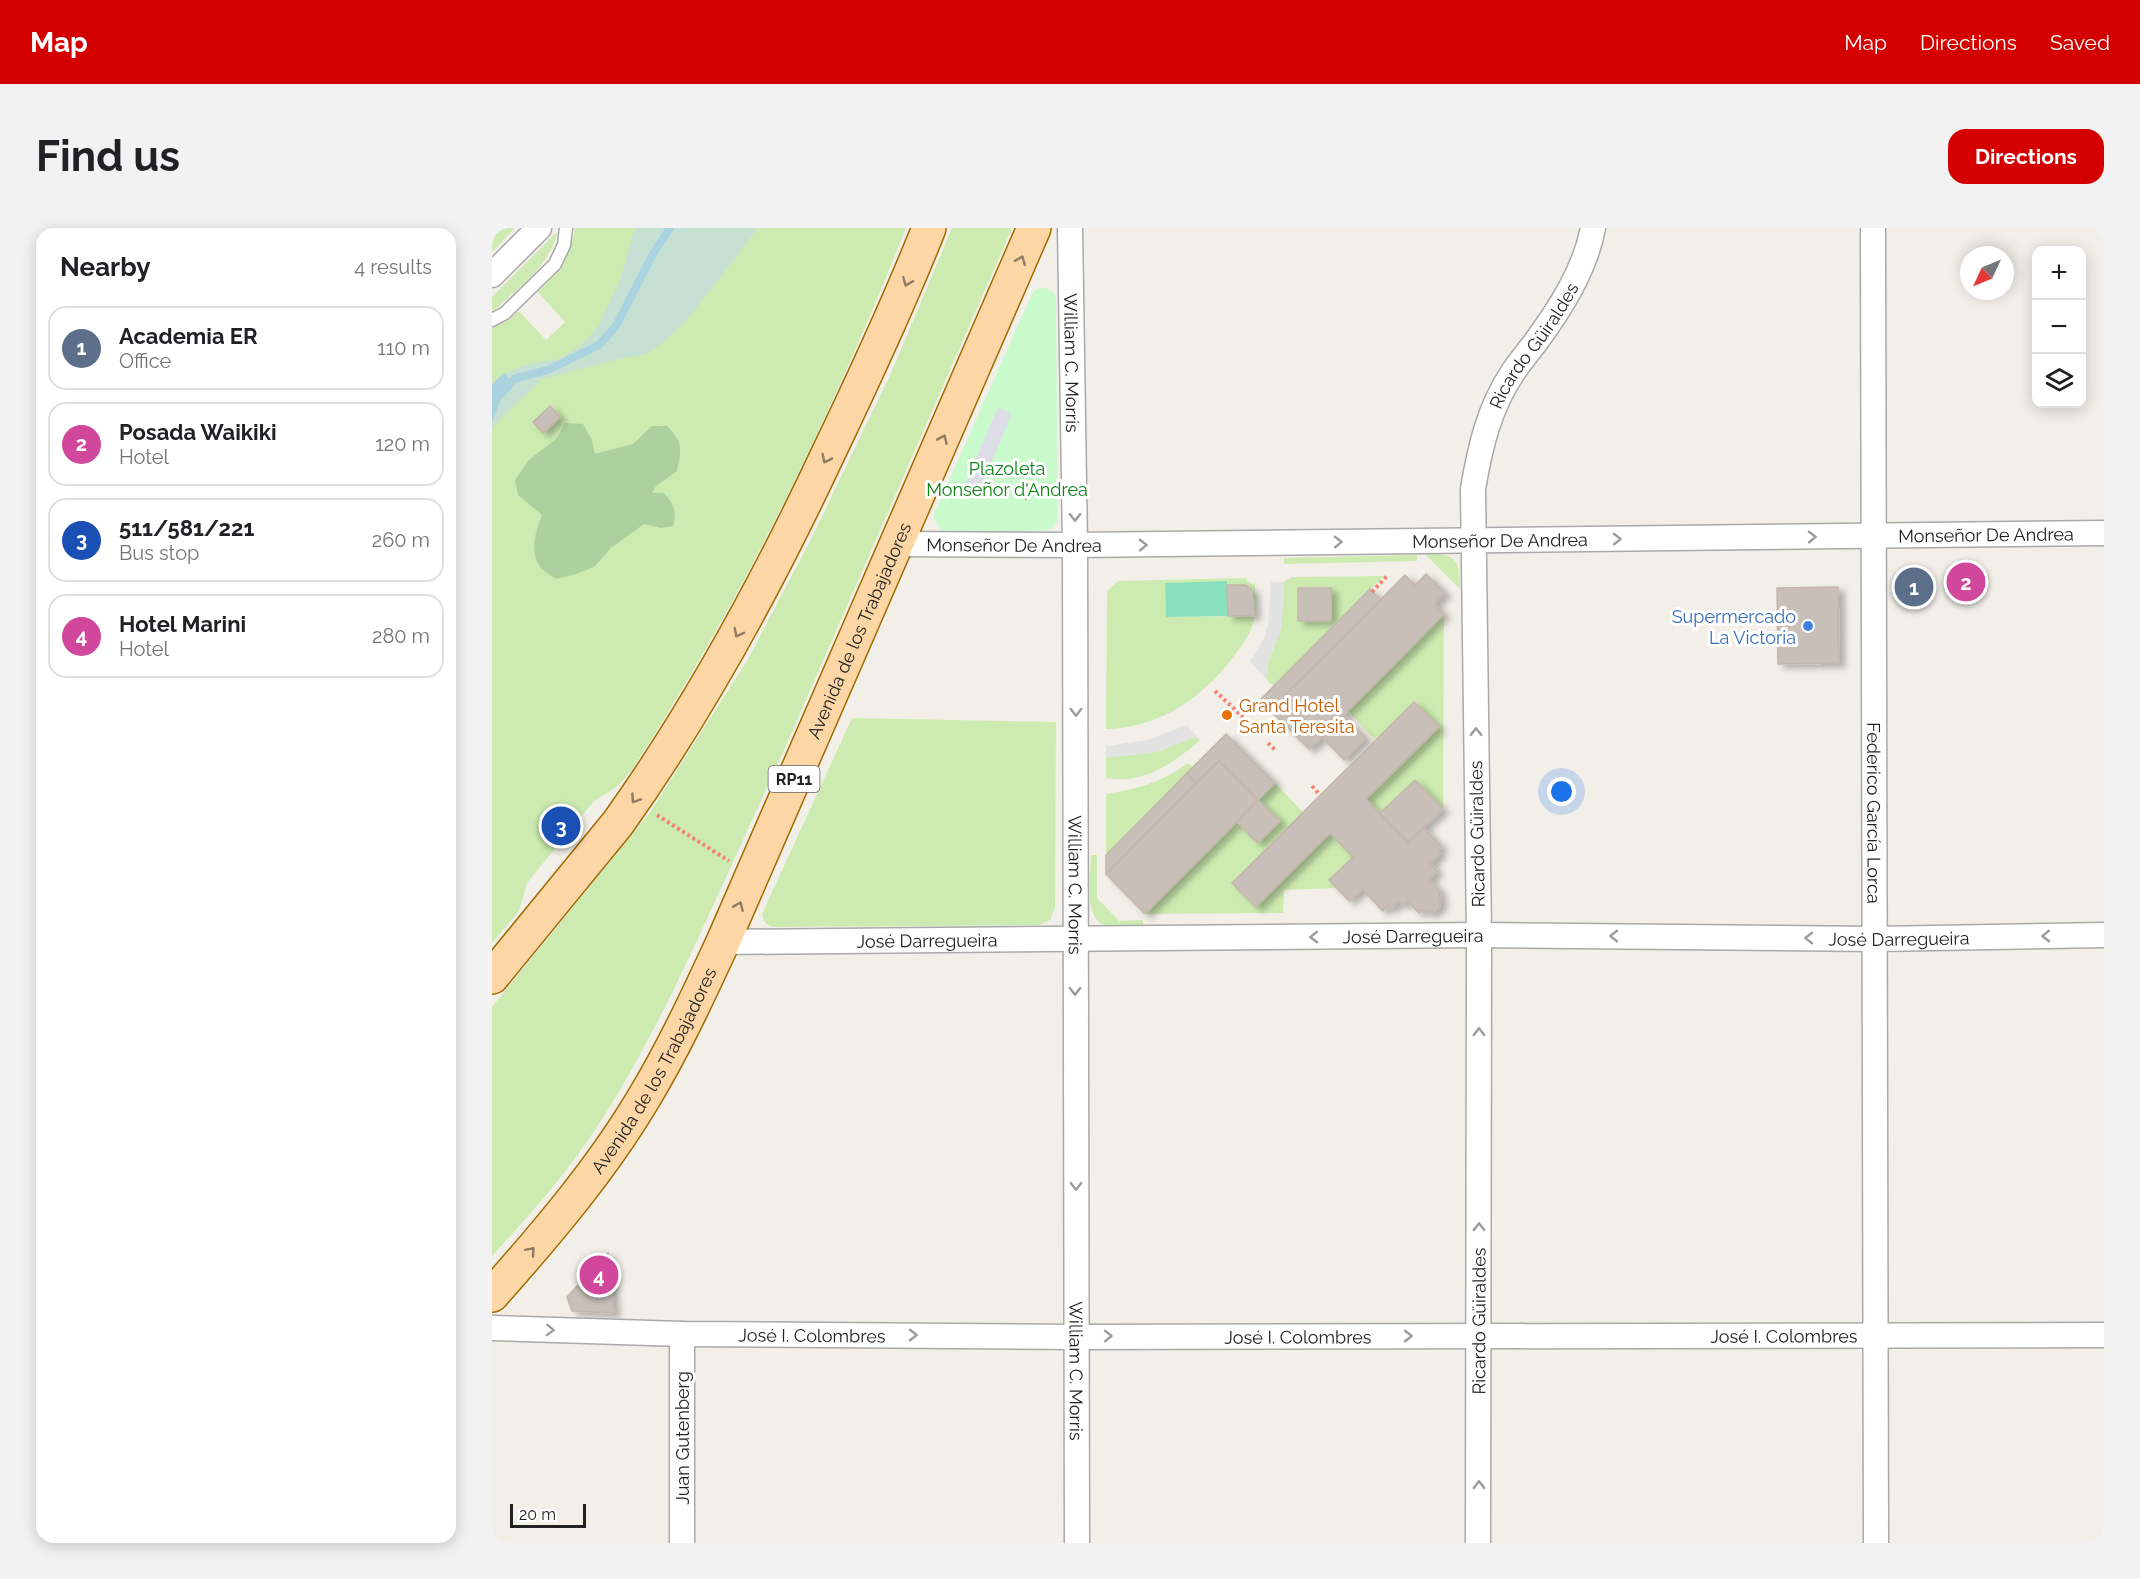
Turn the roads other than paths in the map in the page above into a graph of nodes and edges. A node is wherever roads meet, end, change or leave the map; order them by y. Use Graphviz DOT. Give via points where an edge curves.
graph roads {
  1 [pos="538,228"];
  2 [pos="566,228"];
  3 [pos="929,228"];
  4 [pos="1034,228"];
  5 [pos="1070,228"];
  6 [pos="1593,228"];
  7 [pos="1873,228"];
  8 [pos="492,275"];
  9 [pos="492,320"];
  10 [pos="2104,533"];
  11 [pos="1874,537"];
  12 [pos="1473,541"];
  13 [pos="896,544"];
  14 [pos="1075,545"];
  15 [pos="1479,935"];
  16 [pos="2104,935"];
  17 [pos="1876,939"];
  18 [pos="1075,940"];
  19 [pos="723,942"];
  20 [pos="492,977"];
  21 [pos="492,1295"];
  22 [pos="492,1328"];
  23 [pos="682,1334"];
  24 [pos="1876,1335"];
  25 [pos="2104,1335"];
  26 [pos="1076,1336"];
  27 [pos="1480,1336"];
  28 [pos="682,1543"];
  29 [pos="1077,1543"];
  30 [pos="1478,1543"];
  31 [pos="1876,1543"];
  1 -- 8 [label="street"];
  2 -- 9 [label="lane" via="564,245 555,264 505,313"];
  3 -- 20 [label="main road, one-way" via="870,368 729,650 618,823"];
  13 -- 4 [label="main road, Avenida de los Trabajadores / RP11, one-way"];
  5 -- 14 [label="street, William C. Morris, one-way"];
  6 -- 12 [label="street, Ricardo Güiraldes" via="1580,268 1558,310 1513,372 1487,423 1473,489"];
  7 -- 11 [label="street, Federico García Lorca"];
  10 -- 11 [label="street, Monseñor De Andrea"];
  12 -- 11 [label="street, Monseñor De Andrea, one-way"];
  11 -- 17 [label="street, Federico García Lorca"];
  14 -- 12 [label="street, Monseñor De Andrea, one-way"];
  15 -- 12 [label="street, Ricardo Güiraldes, one-way"];
  13 -- 14 [label="street, Monseñor De Andrea"];
  19 -- 13 [label="main road, Avenida de los Trabajadores / RP11, one-way"];
  14 -- 18 [label="street, William C. Morris, one-way"];
  17 -- 15 [label="street, José Darregueira, one-way"];
  15 -- 18 [label="street, José Darregueira, one-way"];
  27 -- 15 [label="street, Ricardo Güiraldes, one-way"];
  16 -- 17 [label="street, José Darregueira, one-way"];
  17 -- 24 [label="street, Federico García Lorca"];
  18 -- 19 [label="street, José Darregueira"];
  18 -- 26 [label="street, William C. Morris, one-way"];
  21 -- 19 [label="main road, Avenida de los Trabajadores / RP11, one-way" via="599,1166 642,1101 682,1030"];
  22 -- 23 [label="street, José I. Colombres, one-way"];
  23 -- 26 [label="street, José I. Colombres, one-way"];
  23 -- 28 [label="street, Juan Gutenberg"];
  24 -- 25 [label="street, José I. Colombres"];
  24 -- 27 [label="street, José I. Colombres"];
  24 -- 31 [label="street, Federico García Lorca"];
  26 -- 27 [label="street, José I. Colombres, one-way"];
  26 -- 29 [label="street, William C. Morris"];
  30 -- 27 [label="street, Ricardo Güiraldes, one-way"];
}
